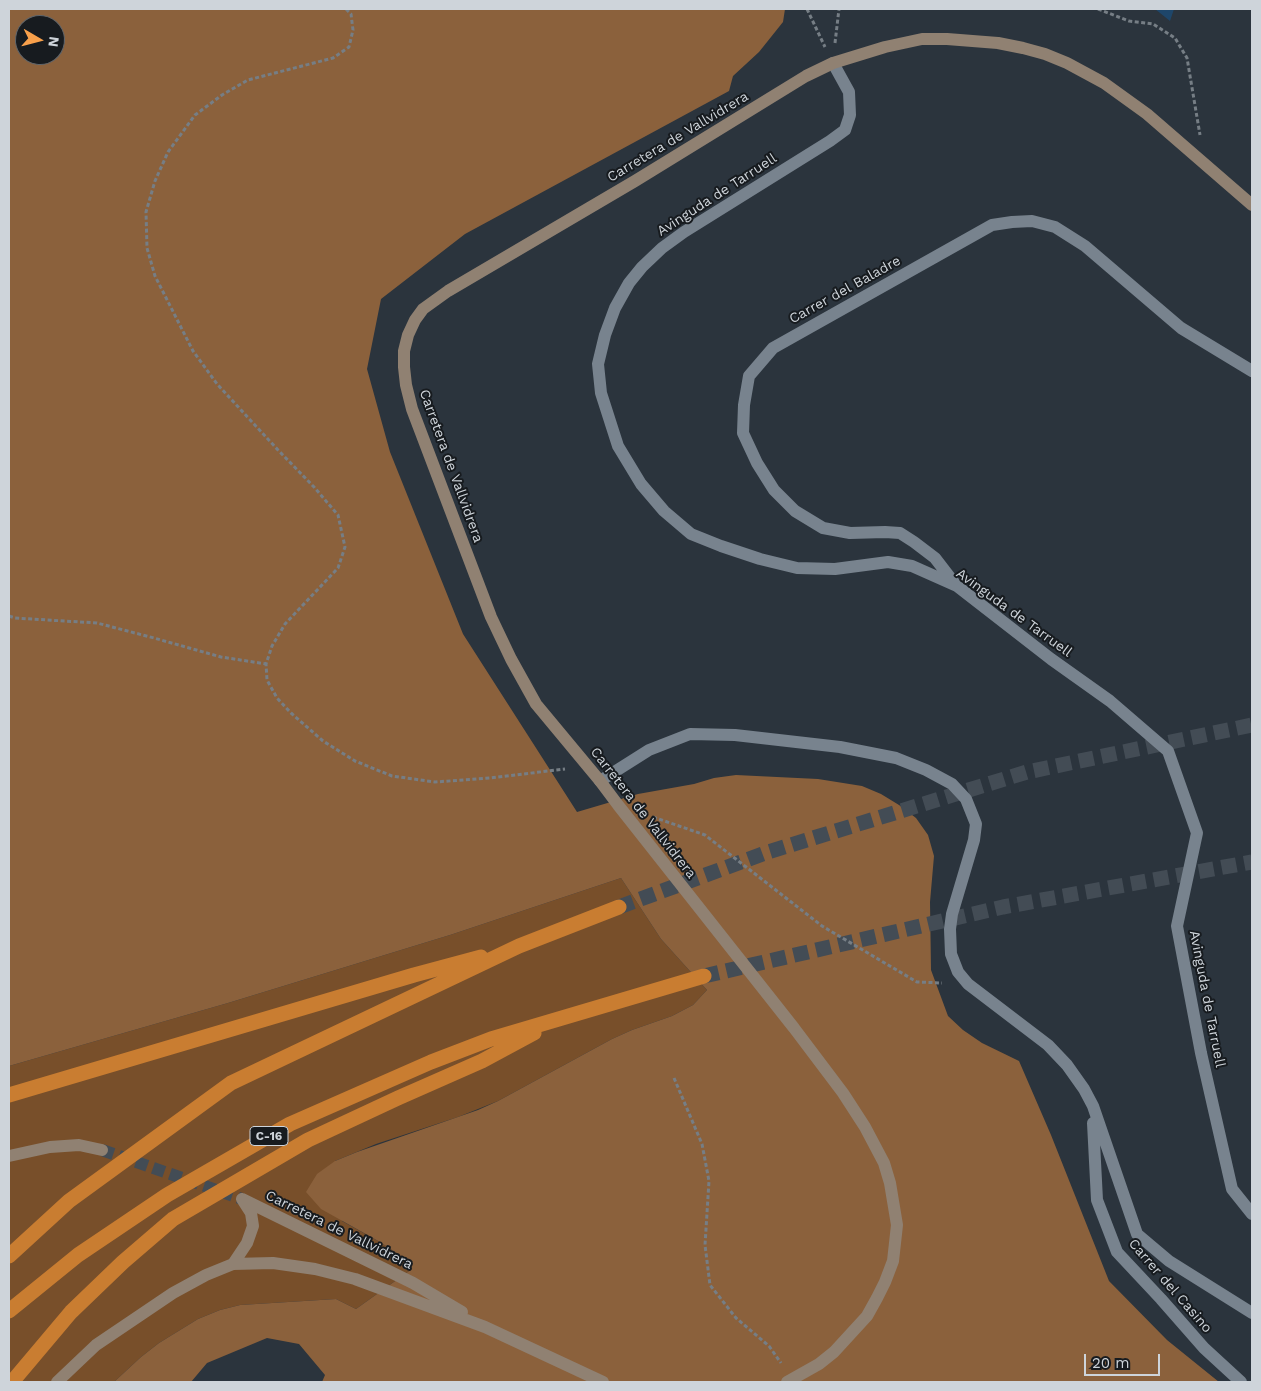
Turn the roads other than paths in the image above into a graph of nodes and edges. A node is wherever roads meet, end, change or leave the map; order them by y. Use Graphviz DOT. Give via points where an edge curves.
graph roads {
  1 [pos="833,63"];
  2 [pos="1252,205"];
  3 [pos="1252,371"];
  4 [pos="957,586"];
  5 [pos="600,781"];
  6 [pos="619,907"];
  7 [pos="519,946"];
  8 [pos="704,976"];
  9 [pos="560,1018"];
  10 [pos="9,1095"];
  11 [pos="1093,1106"];
  12 [pos="102,1150"];
  13 [pos="9,1156"];
  14 [pos="1252,1214"];
  15 [pos="9,1256"];
  16 [pos="233,1264"];
  17 [pos="9,1311"];
  18 [pos="1252,1313"];
  19 [pos="485,1327"];
  20 [pos="790,1381"];
  21 [pos="12,1382"];
  22 [pos="57,1382"];
  23 [pos="603,1382"];
  24 [pos="1241,1382"];
  1 -- 2 [label="main road, Carretera de Vallvidrera" via="922,39 998,43 1045,54 1104,83 1147,114"];
  1 -- 4 [label="street, Avinguda de Tarruell" via="849,92 850,115 845,130 684,232 642,267 615,308 605,335 598,364 601,394 618,446 641,484 664,511 691,534 760,559 797,568 835,569 888,562 912,566"];
  1 -- 5 [label="main road, Carretera de Vallvidrera" via="806,76 448,291 423,309 408,335 404,367 412,409 492,617 536,704"];
  3 -- 4 [label="street, Carrer del Baladre" via="1181,328 1085,246 1055,227 1032,221 992,225 773,348 749,376 743,433 774,490 796,511 823,528 850,533 900,533 936,558"];
  4 -- 14 [label="street, Avinguda de Tarruell" via="1051,660 1110,701 1168,751 1197,833 1177,926 1201,1053 1232,1189"];
  5 -- 11 [label="street" via="649,750 690,734 735,735 840,747 896,758 952,784 966,799 976,824 950,929 951,954 958,972 968,984 1048,1045 1067,1065"];
  5 -- 20 [label="main road, Carretera de Vallvidrera" via="844,1093 884,1163 897,1225 893,1261 885,1282 867,1316 834,1352"];
  6 -- 7 [label="highway"];
  7 -- 10 [label="highway"];
  7 -- 15 [label="highway" via="231,1083 70,1201"];
  8 -- 9 [label="highway, C-16"];
  9 -- 17 [label="highway, C-16" via="456,1052 290,1124 167,1195 78,1255"];
  9 -- 21 [label="highway" via="482,1061 308,1140 173,1220 71,1312"];
  11 -- 18 [label="street" via="1137,1234 1169,1261"];
  11 -- 24 [label="street, Carrer del Casino" via="1097,1200 1117,1252 1204,1348"];
  12 -- 13 [label="main road" via="78,1145"];
  16 -- 19 [label="main road, Carretera de Vallvidrera" via="273,1263 315,1269 355,1279"];
  16 -- 19 [label="main road, Carretera de Vallvidrera" via="248,1243 253,1226 251,1213 242,1199 413,1283"];
  16 -- 22 [label="main road, Carretera de Vallvidrera" via="172,1293 136,1317 96,1345"];
  19 -- 23 [label="main road, Carretera de Vallvidrera"];
}
